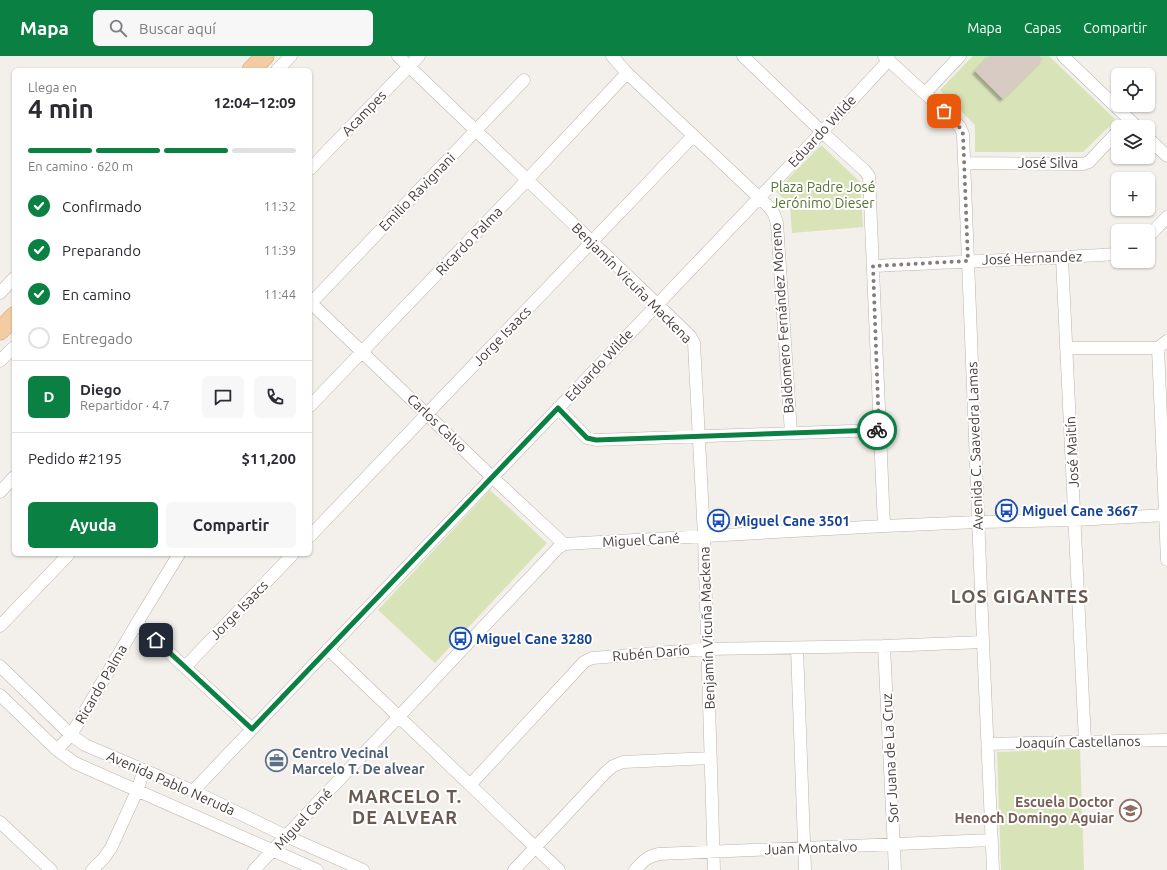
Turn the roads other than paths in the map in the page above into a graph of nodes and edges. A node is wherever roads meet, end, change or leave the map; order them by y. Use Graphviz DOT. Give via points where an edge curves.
graph roads {
  1 [pos="265,56"];
  2 [pos="291,56"];
  3 [pos="398,56"];
  4 [pos="419,56"];
  5 [pos="612,56"];
  6 [pos="742,56"];
  7 [pos="960,56"];
  8 [pos="1063,56"];
  9 [pos="886,58"];
  10 [pos="409,67"];
  11 [pos="253,68"];
  12 [pos="280,68"];
  13 [pos="627,73"];
  14 [pos="524,80"];
  15 [pos="925,93"];
  16 [pos="1124,120"];
  17 [pos="476,131"];
  18 [pos="822,132"];
  19 [pos="693,136"];
  20 [pos="1111,138"];
  21 [pos="1155,145"];
  22 [pos="1167,156"];
  23 [pos="965,163"];
  24 [pos="312,167"];
  25 [pos="527,180"];
  26 [pos="758,198"];
  27 [pos="1167,217"];
  28 [pos="1155,230"];
  29 [pos="592,242"];
  30 [pos="1111,254"];
  31 [pos="1062,258"];
  32 [pos="968,261"];
  33 [pos="873,266"];
  34 [pos="12,280"];
  35 [pos="0,293"];
  36 [pos="312,301"];
  37 [pos="657,304"];
  38 [pos="312,305"];
  39 [pos="12,318"];
  40 [pos="0,332"];
  41 [pos="1163,344"];
  42 [pos="12,345"];
  43 [pos="1066,348"];
  44 [pos="12,349"];
  45 [pos="362,352"];
  46 [pos="0,361"];
  47 [pos="312,404"];
  48 [pos="558,408"];
  49 [pos="427,414"];
  50 [pos="1164,418"];
  51 [pos="879,430"];
  52 [pos="791,433"];
  53 [pos="699,436"];
  54 [pos="492,477"];
  55 [pos="12,479"];
  56 [pos="0,492"];
  57 [pos="1166,515"];
  58 [pos="1075,520"];
  59 [pos="978,522"];
  60 [pos="884,526"];
  61 [pos="312,534"];
  62 [pos="704,536"];
  63 [pos="564,544"];
  64 [pos="67,556"];
  65 [pos="178,556"];
  66 [pos="290,556"];
  67 [pos="1167,560"];
  68 [pos="137,623"];
  69 [pos="0,626"];
  70 [pos="983,642"];
  71 [pos="884,646"];
  72 [pos="708,648"];
  73 [pos="797,648"];
  74 [pos="328,649"];
  75 [pos="0,666"];
  76 [pos="185,667"];
  77 [pos="0,695"];
  78 [pos="399,718"];
  79 [pos="252,729"];
  80 [pos="71,735"];
  81 [pos="1167,740"];
  82 [pos="1085,742"];
  83 [pos="988,744"];
  84 [pos="57,750"];
  85 [pos="711,758"];
  86 [pos="144,770"];
  87 [pos="470,785"];
  88 [pos="137,791"];
  89 [pos="193,791"];
  90 [pos="0,822"];
  91 [pos="286,836"];
  92 [pos="992,840"];
  93 [pos="894,844"];
  94 [pos="534,848"];
  95 [pos="805,848"];
  96 [pos="273,850"];
  97 [pos="713,852"];
  98 [pos="50,870"];
  99 [pos="92,870"];
  100 [pos="254,870"];
  101 [pos="317,870"];
  102 [pos="363,870"];
  103 [pos="514,870"];
  104 [pos="559,870"];
  105 [pos="635,870"];
  106 [pos="714,870"];
  107 [pos="806,870"];
  108 [pos="895,870"];
  109 [pos="994,870"];
  1 -- 11 [label="main road"];
  2 -- 12 [label="street"];
  3 -- 10 [label="street, Benjamín Vicuña Mackena"];
  4 -- 10 [label="street, Acampes"];
  5 -- 13 [label="street, Baldomero Fernández Moreno"];
  6 -- 18 [label="street"];
  7 -- 15 [label="street"];
  8 -- 16 [label="street"];
  9 -- 15 [label="street, Avenida C. Saavedra Lamas"];
  9 -- 18 [label="street, Eduardo Wilde"];
  10 -- 17 [label="street, Benjamín Vicuña Mackena"];
  10 -- 24 [label="street, Acampes"];
  13 -- 19 [label="street, Baldomero Fernández Moreno"];
  13 -- 25 [label="street, Ricardo Palma"];
  14 -- 17 [label="street, Emilio Ravignani"];
  15 -- 23 [label="street, Avenida C. Saavedra Lamas" via="960,128 963,134"];
  17 -- 25 [label="street, Benjamín Vicuña Mackena"];
  17 -- 36 [label="street, Emilio Ravignani"];
  18 -- 26 [label="street, Eduardo Wilde"];
  18 -- 33 [label="street" via="869,176"];
  19 -- 26 [label="street, Baldomero Fernández Moreno"];
  19 -- 29 [label="street, Jorge Isaacs"];
  20 -- 23 [label="street, José Silva" via="1089,162 1083,164"];
  21 -- 22 [label="street"];
  23 -- 32 [label="street, Avenida C. Saavedra Lamas"];
  25 -- 29 [label="street, Benjamín Vicuña Mackena"];
  25 -- 45 [label="street, Ricardo Palma"];
  26 -- 37 [label="street, Eduardo Wilde"];
  26 -- 52 [label="street, Baldomero Fernández Moreno" via="769,207 777,223"];
  27 -- 28 [label="street"];
  29 -- 37 [label="street, Benjamín Vicuña Mackena"];
  29 -- 49 [label="street, Jorge Isaacs"];
  30 -- 31 [label="street, José Hernandez"];
  31 -- 32 [label="street, José Hernandez"];
  31 -- 43 [label="street, José Maitín"];
  32 -- 33 [label="street, José Hernandez"];
  32 -- 59 [label="street, Avenida C. Saavedra Lamas"];
  33 -- 51 [label="street"];
  34 -- 35 [label="street"];
  37 -- 48 [label="street, Eduardo Wilde"];
  37 -- 53 [label="street, Benjamín Vicuña Mackena" via="690,336 694,344"];
  38 -- 45 [label="street, Carlos Calvo"];
  39 -- 40 [label="main road"];
  40 -- 42 [label="street"];
  41 -- 43 [label="street"];
  41 -- 50 [label="street"];
  43 -- 58 [label="street, José Maitín"];
  44 -- 46 [label="street"];
  45 -- 47 [label="street, Ricardo Palma"];
  45 -- 49 [label="street, Carlos Calvo"];
  48 -- 53 [label="street" via="587,438 596,440"];
  48 -- 54 [label="street, Eduardo Wilde"];
  49 -- 54 [label="street, Carlos Calvo"];
  49 -- 61 [label="street, Jorge Isaacs"];
  50 -- 57 [label="street"];
  51 -- 52 [label="street"];
  51 -- 60 [label="street"];
  52 -- 53 [label="street"];
  53 -- 62 [label="street, Benjamín Vicuña Mackena"];
  54 -- 63 [label="street, Carlos Calvo"];
  54 -- 74 [label="street, Eduardo Wilde"];
  55 -- 56 [label="street"];
  57 -- 58 [label="street, Miguel Cané"];
  57 -- 67 [label="street"];
  58 -- 59 [label="street, Miguel Cané"];
  58 -- 82 [label="street, José Maitín"];
  59 -- 60 [label="street, Miguel Cané"];
  59 -- 70 [label="street, Avenida C. Saavedra Lamas"];
  60 -- 62 [label="street, Miguel Cané"];
  62 -- 63 [label="street, Miguel Cané"];
  62 -- 72 [label="street, Benjamín Vicuña Mackena"];
  63 -- 78 [label="street, Miguel Cané"];
  64 -- 69 [label="street"];
  65 -- 68 [label="street, Ricardo Palma"];
  66 -- 76 [label="street, Jorge Isaacs"];
  68 -- 76 [label="street"];
  68 -- 80 [label="street, Ricardo Palma"];
  70 -- 71 [label="street, Rubén Darío"];
  70 -- 83 [label="street, Avenida C. Saavedra Lamas"];
  71 -- 73 [label="street, Rubén Darío"];
  71 -- 93 [label="street, Sor Juana de La Cruz"];
  72 -- 73 [label="street, Rubén Darío"];
  72 -- 85 [label="street, Benjamín Vicuña Mackena"];
  72 -- 87 [label="street, Rubén Darío" via="588,659"];
  73 -- 95 [label="street"];
  74 -- 78 [label="street"];
  74 -- 79 [label="street, Eduardo Wilde"];
  75 -- 80 [label="street, Avenida Pablo Neruda"];
  76 -- 79 [label="street"];
  77 -- 84 [label="street, Avenida Pablo Neruda"];
  78 -- 87 [label="street"];
  78 -- 91 [label="street, Miguel Cané"];
  79 -- 89 [label="street, Eduardo Wilde"];
  80 -- 84 [label="street, Ricardo Palma"];
  80 -- 86 [label="street, Avenida Pablo Neruda" via="85,745"];
  81 -- 82 [label="street, Joaquín Castellanos"];
  82 -- 83 [label="street, Joaquín Castellanos"];
  83 -- 92 [label="street, Avenida C. Saavedra Lamas"];
  84 -- 88 [label="street, Avenida Pablo Neruda" via="74,763"];
  85 -- 94 [label="street" via="623,762 613,766"];
  85 -- 97 [label="street, Benjamín Vicuña Mackena"];
  86 -- 88 [label="street"];
  86 -- 89 [label="street, Avenida Pablo Neruda"];
  87 -- 94 [label="street"];
  88 -- 96 [label="street, Avenida Pablo Neruda"];
  88 -- 99 [label="street" via="111,848"];
  89 -- 91 [label="street, Avenida Pablo Neruda"];
  90 -- 98 [label="street"];
  91 -- 96 [label="street, Miguel Cané"];
  91 -- 102 [label="street, Avenida Pablo Neruda"];
  92 -- 93 [label="street, Juan Montalvo"];
  92 -- 109 [label="street, Avenida C. Saavedra Lamas"];
  93 -- 95 [label="street, Juan Montalvo"];
  93 -- 108 [label="street, Sor Juana de La Cruz"];
  94 -- 103 [label="street"];
  94 -- 104 [label="street"];
  95 -- 97 [label="street, Juan Montalvo"];
  95 -- 107 [label="street"];
  96 -- 100 [label="street, Miguel Cané"];
  96 -- 101 [label="street, Avenida Pablo Neruda"];
  97 -- 105 [label="street, Juan Montalvo" via="658,854 643,861"];
  97 -- 106 [label="street, Benjamín Vicuña Mackena"];
}
